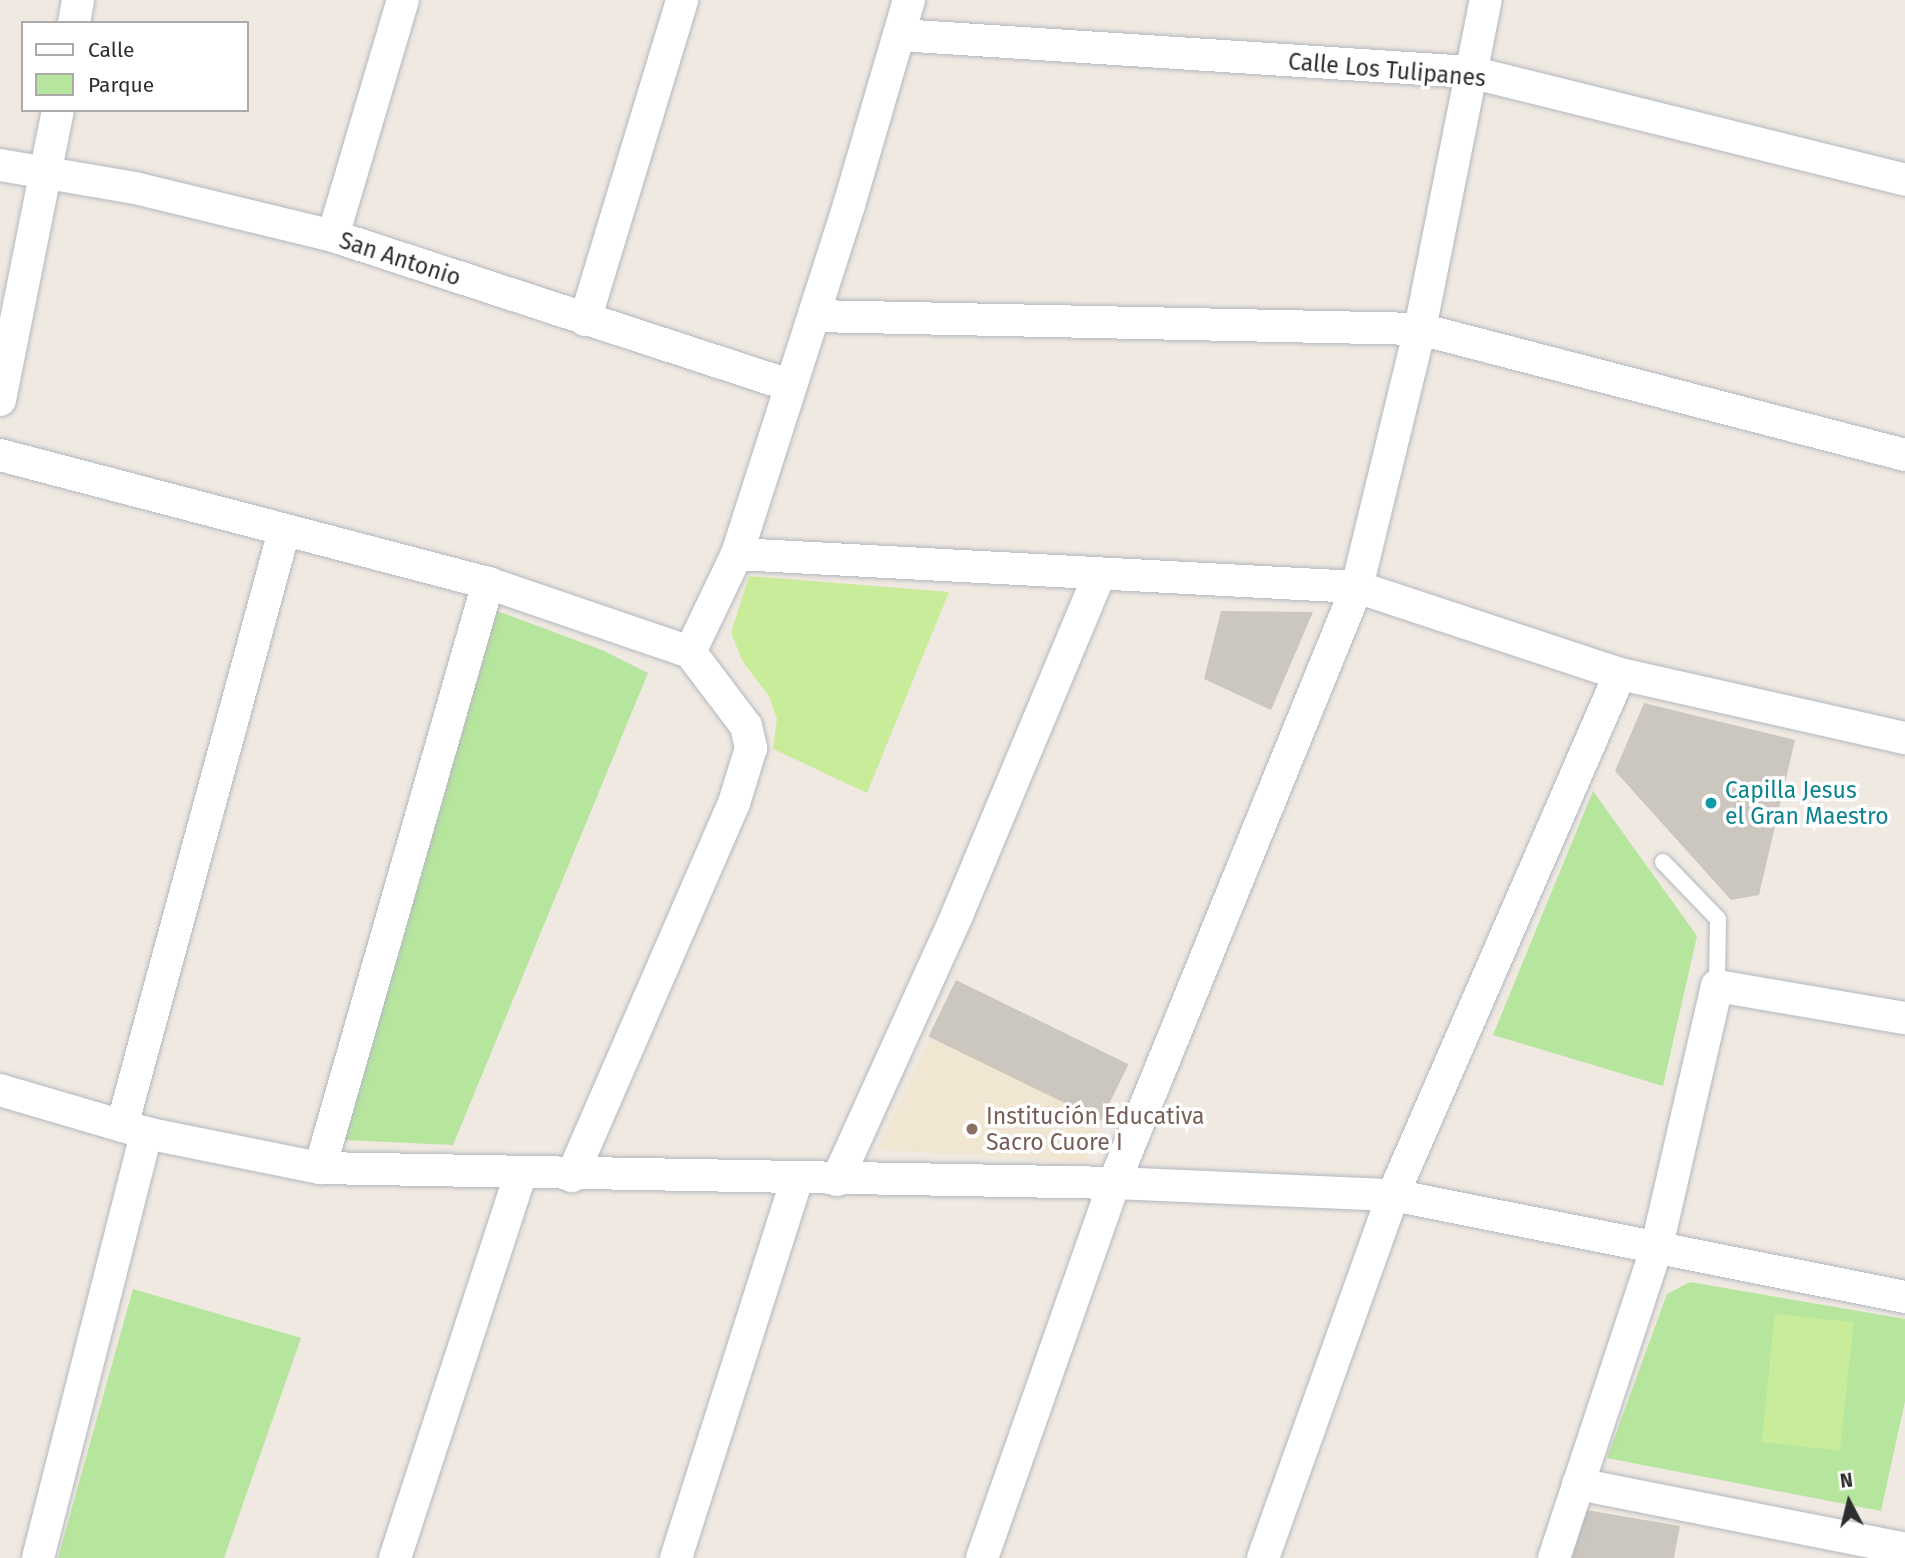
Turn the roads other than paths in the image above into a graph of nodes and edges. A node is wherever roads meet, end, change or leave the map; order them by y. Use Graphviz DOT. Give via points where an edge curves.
graph roads {
  1 [pos="78,0"];
  2 [pos="403,0"];
  3 [pos="682,0"];
  4 [pos="909,0"];
  5 [pos="1486,0"];
  6 [pos="74,21"];
  7 [pos="899,35"];
  8 [pos="1471,72"];
  9 [pos="58,112"];
  10 [pos="0,165"];
  11 [pos="47,169"];
  12 [pos="1905,180"];
  13 [pos="332,236"];
  14 [pos="814,316"];
  15 [pos="585,320"];
  16 [pos="1420,329"];
  17 [pos="791,386"];
  18 [pos="0,400"];
  19 [pos="1905,455"];
  20 [pos="0,456"];
  21 [pos="284,531"];
  22 [pos="737,554"];
  23 [pos="1099,576"];
  24 [pos="488,583"];
  25 [pos="1357,587"];
  26 [pos="690,652"];
  27 [pos="1620,674"];
  28 [pos="1905,738"];
  29 [pos="1663,862"];
  30 [pos="1717,986"];
  31 [pos="1905,1018"];
  32 [pos="0,1090"];
  33 [pos="134,1130"];
  34 [pos="320,1168"];
  35 [pos="520,1175"];
  36 [pos="572,1176"];
  37 [pos="797,1179"];
  38 [pos="837,1180"];
  39 [pos="1114,1183"];
  40 [pos="1393,1195"];
  41 [pos="1656,1250"];
  42 [pos="1905,1297"];
  43 [pos="1578,1485"];
  44 [pos="1905,1549"];
  45 [pos="37,1558"];
  46 [pos="395,1558"];
  47 [pos="676,1558"];
  48 [pos="982,1558"];
  49 [pos="1263,1558"];
  50 [pos="1554,1558"];
  1 -- 6 [label="street"];
  2 -- 13 [label="street"];
  3 -- 15 [label="street"];
  4 -- 7 [label="street"];
  5 -- 8 [label="street"];
  7 -- 8 [label="street, Calle Los Tulipanes"];
  7 -- 14 [label="street"];
  8 -- 12 [label="street, Calle Los Tulipanes"];
  8 -- 16 [label="street"];
  9 -- 11 [label="street"];
  10 -- 11 [label="street, San Antonio"];
  11 -- 13 [label="street, San Antonio"];
  11 -- 18 [label="street"];
  13 -- 15 [label="street, San Antonio"];
  14 -- 16 [label="street"];
  14 -- 17 [label="street"];
  15 -- 17 [label="street, San Antonio"];
  16 -- 19 [label="street"];
  16 -- 25 [label="street"];
  17 -- 22 [label="street"];
  20 -- 21 [label="street"];
  21 -- 24 [label="street"];
  21 -- 33 [label="street"];
  22 -- 23 [label="street"];
  22 -- 26 [label="street"];
  23 -- 25 [label="street"];
  23 -- 38 [label="street" via="957,915"];
  24 -- 26 [label="street"];
  24 -- 34 [label="street"];
  25 -- 27 [label="street"];
  25 -- 39 [label="street"];
  26 -- 36 [label="street" via="746,726 751,748 734,803"];
  27 -- 28 [label="street"];
  27 -- 40 [label="street"];
  29 -- 30 [label="lane" via="1718,919"];
  30 -- 31 [label="street"];
  30 -- 41 [label="street"];
  32 -- 33 [label="street"];
  33 -- 34 [label="street"];
  33 -- 45 [label="street"];
  34 -- 35 [label="street"];
  35 -- 36 [label="street"];
  35 -- 46 [label="street"];
  36 -- 37 [label="street"];
  37 -- 38 [label="street"];
  37 -- 47 [label="street"];
  38 -- 39 [label="street"];
  39 -- 40 [label="street"];
  39 -- 48 [label="street"];
  40 -- 41 [label="street"];
  40 -- 49 [label="street"];
  41 -- 42 [label="street"];
  41 -- 43 [label="street"];
  43 -- 44 [label="street"];
  43 -- 50 [label="street"];
}
